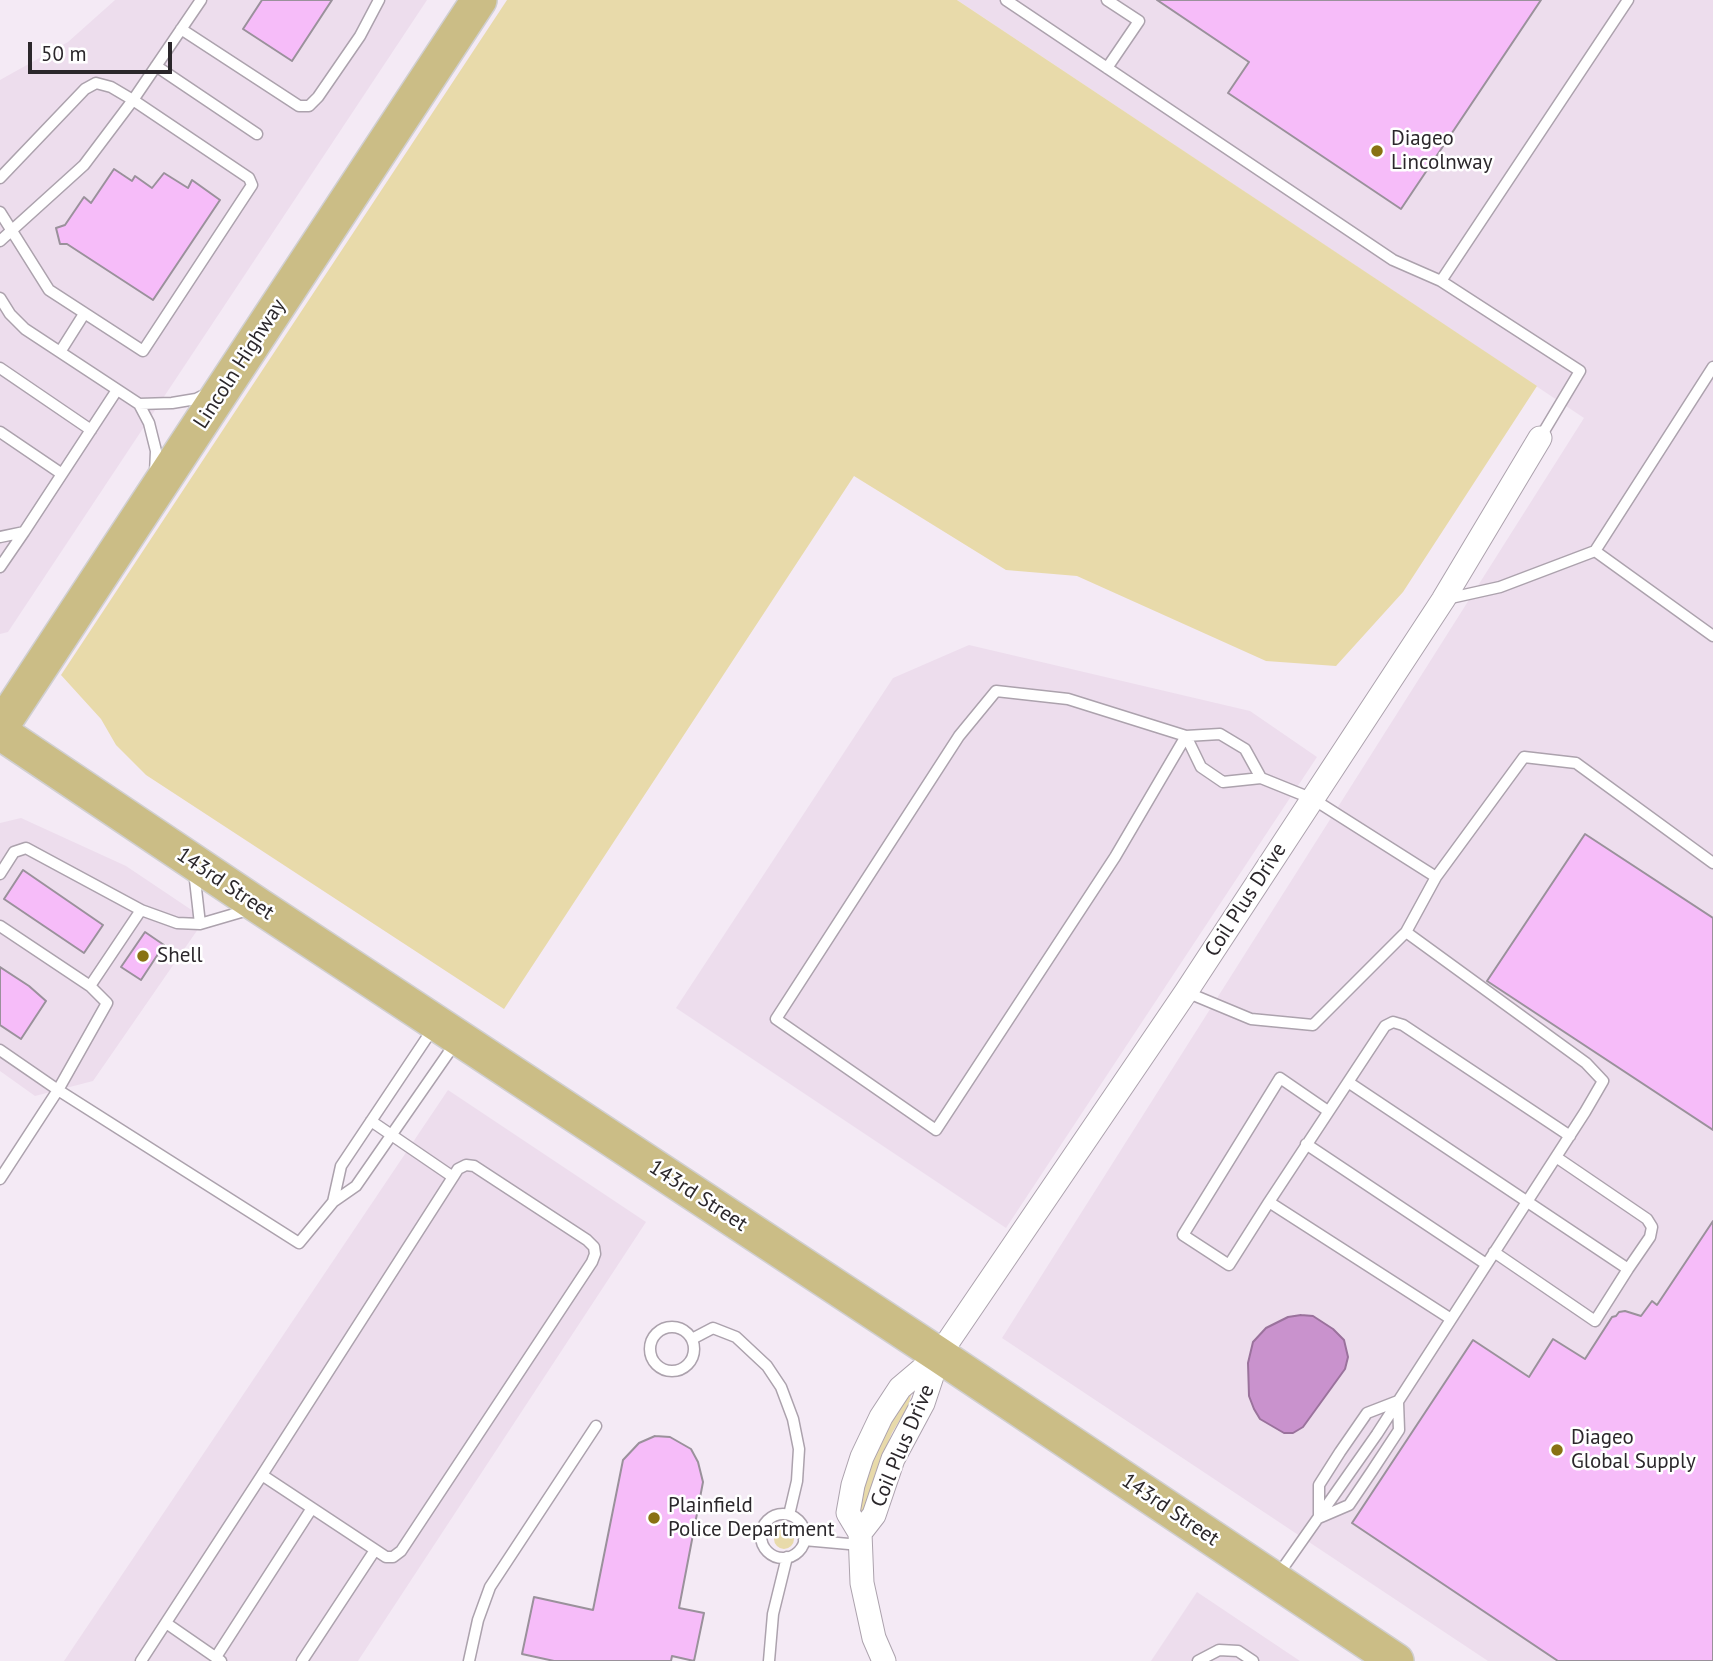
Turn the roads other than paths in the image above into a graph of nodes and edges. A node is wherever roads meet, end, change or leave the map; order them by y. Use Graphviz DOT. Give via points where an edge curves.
graph roads {
  1 [pos="201,0"];
  2 [pos="379,0"];
  3 [pos="479,0"];
  4 [pos="1006,0"];
  5 [pos="1107,0"];
  6 [pos="1628,0"];
  7 [pos="181,29"];
  8 [pos="156,66"];
  9 [pos="1107,68"];
  10 [pos="133,100"];
  11 [pos="257,134"];
  12 [pos="0,178"];
  13 [pos="0,212"];
  14 [pos="13,231"];
  15 [pos="0,241"];
  16 [pos="1441,281"];
  17 [pos="0,298"];
  18 [pos="84,314"];
  19 [pos="60,352"];
  20 [pos="1713,367"];
  21 [pos="0,368"];
  22 [pos="229,382"];
  23 [pos="117,390"];
  24 [pos="139,404"];
  25 [pos="91,430"];
  26 [pos="0,432"];
  27 [pos="1540,438"];
  28 [pos="62,474"];
  29 [pos="155,494"];
  30 [pos="24,532"];
  31 [pos="0,537"];
  32 [pos="1595,551"];
  33 [pos="0,567"];
  34 [pos="1443,600"];
  35 [pos="1713,636"];
  36 [pos="0,730"];
  37 [pos="1186,736"];
  38 [pos="1261,778"];
  39 [pos="1312,799"];
  40 [pos="194,863"];
  41 [pos="1713,863"];
  42 [pos="0,874"];
  43 [pos="1436,877"];
  44 [pos="259,906"];
  45 [pos="141,910"];
  46 [pos="200,924"];
  47 [pos="0,926"];
  48 [pos="1406,932"];
  49 [pos="90,986"];
  50 [pos="1186,992"];
  51 [pos="447,1031"];
  52 [pos="0,1050"];
  53 [pos="1348,1082"];
  54 [pos="58,1090"];
  55 [pos="1328,1111"];
  56 [pos="371,1121"];
  57 [pos="391,1135"];
  58 [pos="1570,1136"];
  59 [pos="1306,1144"];
  60 [pos="1556,1157"];
  61 [pos="453,1177"];
  62 [pos="0,1179"];
  63 [pos="1528,1200"];
  64 [pos="333,1202"];
  65 [pos="1269,1202"];
  66 [pos="1494,1252"];
  67 [pos="1486,1264"];
  68 [pos="1628,1269"];
  69 [pos="1451,1319"];
  70 [pos="692,1339"];
  71 [pos="939,1355"];
  72 [pos="1398,1401"];
  73 [pos="596,1426"];
  74 [pos="262,1475"];
  75 [pos="313,1508"];
  76 [pos="789,1515"];
  77 [pos="1319,1518"];
  78 [pos="860,1539"];
  79 [pos="804,1540"];
  80 [pos="376,1550"];
  81 [pos="787,1557"];
  82 [pos="1274,1580"];
  83 [pos="166,1623"];
  84 [pos="219,1659"];
  85 [pos="141,1661"];
  86 [pos="302,1661"];
  87 [pos="469,1661"];
  88 [pos="769,1661"];
  89 [pos="884,1661"];
  90 [pos="1198,1661"];
  91 [pos="1253,1661"];
  92 [pos="1396,1661"];
  1 -- 7 [label="lane"];
  2 -- 7 [label="lane" via="360,36 309,106 299,106"];
  3 -- 22 [label="main road, Lincoln Highway"];
  4 -- 9 [label="lane"];
  5 -- 9 [label="lane" via="1139,21"];
  6 -- 16 [label="lane"];
  7 -- 8 [label="lane"];
  8 -- 10 [label="lane"];
  8 -- 11 [label="lane"];
  9 -- 16 [label="lane" via="1393,260"];
  10 -- 12 [label="lane" via="96,83 85,89"];
  10 -- 14 [label="lane" via="84,165"];
  10 -- 18 [label="lane" via="249,178 252,185 143,351"];
  13 -- 14 [label="lane"];
  14 -- 15 [label="lane"];
  14 -- 18 [label="lane" via="49,290"];
  16 -- 27 [label="lane" via="1580,371"];
  17 -- 19 [label="lane" via="25,329"];
  18 -- 19 [label="lane"];
  19 -- 23 [label="lane"];
  20 -- 32 [label="lane"];
  21 -- 25 [label="lane"];
  22 -- 24 [label="lane" via="196,399"];
  22 -- 29 [label="main road, Lincoln Highway"];
  23 -- 24 [label="lane"];
  23 -- 25 [label="lane"];
  24 -- 29 [label="lane" via="156,451"];
  25 -- 28 [label="lane"];
  26 -- 28 [label="lane"];
  27 -- 34 [label="street, Coil Plus Drive"];
  28 -- 30 [label="lane"];
  29 -- 36 [label="main road, Lincoln Highway"];
  30 -- 31 [label="lane"];
  30 -- 33 [label="lane"];
  32 -- 34 [label="lane" via="1500,587"];
  32 -- 35 [label="lane"];
  34 -- 39 [label="street, Coil Plus Drive"];
  36 -- 40 [label="main road, 143rd Street"];
  37 -- 37 [label="lane" via="1068,699 996,691 959,736 776,1019 936,1130 1115,857"];
  37 -- 38 [label="lane" via="1220,734 1245,749"];
  37 -- 38 [label="lane" via="1201,767 1223,782"];
  38 -- 39 [label="lane"];
  39 -- 43 [label="lane"];
  39 -- 50 [label="street, Coil Plus Drive"];
  40 -- 44 [label="main road, 143rd Street"];
  40 -- 46 [label="lane"];
  41 -- 43 [label="lane" via="1576,763 1524,757"];
  42 -- 45 [label="lane" via="14,852 26,848"];
  43 -- 48 [label="lane"];
  44 -- 46 [label="lane"];
  44 -- 51 [label="main road, 143rd Street"];
  45 -- 46 [label="lane" via="177,923"];
  45 -- 49 [label="lane"];
  47 -- 49 [label="lane"];
  48 -- 50 [label="lane" via="1313,1025 1251,1019"];
  48 -- 58 [label="lane" via="1586,1063 1603,1081"];
  49 -- 54 [label="lane" via="107,1003"];
  50 -- 71 [label="street, Coil Plus Drive"];
  51 -- 56 [label="lane"];
  51 -- 57 [label="lane"];
  51 -- 71 [label="main road, 143rd Street"];
  52 -- 54 [label="lane"];
  53 -- 55 [label="lane"];
  53 -- 58 [label="lane" via="1385,1026 1398,1023"];
  53 -- 63 [label="lane"];
  54 -- 62 [label="lane"];
  54 -- 64 [label="lane" via="299,1243"];
  55 -- 59 [label="lane"];
  55 -- 65 [label="lane" via="1280,1078 1183,1235 1229,1265"];
  56 -- 57 [label="lane"];
  56 -- 64 [label="lane" via="341,1166"];
  57 -- 61 [label="lane"];
  57 -- 64 [label="lane" via="356,1186"];
  58 -- 60 [label="lane"];
  59 -- 65 [label="lane"];
  59 -- 67 [label="lane"];
  60 -- 63 [label="lane"];
  60 -- 68 [label="lane" via="1647,1219 1652,1227 1650,1237"];
  61 -- 74 [label="lane"];
  61 -- 80 [label="lane" via="458,1169 474,1166 587,1240 596,1254 401,1551 386,1557"];
  63 -- 66 [label="lane"];
  63 -- 68 [label="lane"];
  65 -- 69 [label="lane"];
  66 -- 67 [label="lane"];
  66 -- 68 [label="lane" via="1595,1321"];
  67 -- 69 [label="lane"];
  69 -- 72 [label="lane"];
  70 -- 70 [label="lane" via="694,1353 680,1369 665,1370 650,1354 652,1339 662,1328 676,1327"];
  70 -- 76 [label="lane" via="712,1328 736,1337 767,1366 780,1387 799,1449"];
  71 -- 78 [label="street, Coil Plus Drive" via="923,1403 893,1459 874,1515"];
  71 -- 82 [label="main road, 143rd Street"];
  72 -- 77 [label="lane"];
  72 -- 77 [label="lane" via="1399,1430 1349,1505"];
  72 -- 77 [label="lane" via="1367,1413 1340,1452 1318,1485"];
  73 -- 87 [label="lane" via="490,1587"];
  74 -- 75 [label="lane"];
  74 -- 83 [label="lane"];
  75 -- 80 [label="lane"];
  75 -- 84 [label="lane"];
  76 -- 79 [label="lane" via="801,1523"];
  76 -- 81 [label="lane" via="774,1516 761,1532 767,1551"];
  77 -- 82 [label="lane"];
  78 -- 79 [label="lane"];
  78 -- 89 [label="street" via="862,1583"];
  79 -- 81 [label="lane" via="799,1550"];
  80 -- 86 [label="lane"];
  81 -- 88 [label="lane" via="773,1614"];
  82 -- 92 [label="main road, 143rd Street"];
  83 -- 84 [label="lane"];
  83 -- 85 [label="lane"];
  90 -- 91 [label="lane" via="1219,1650 1238,1651"];
}
